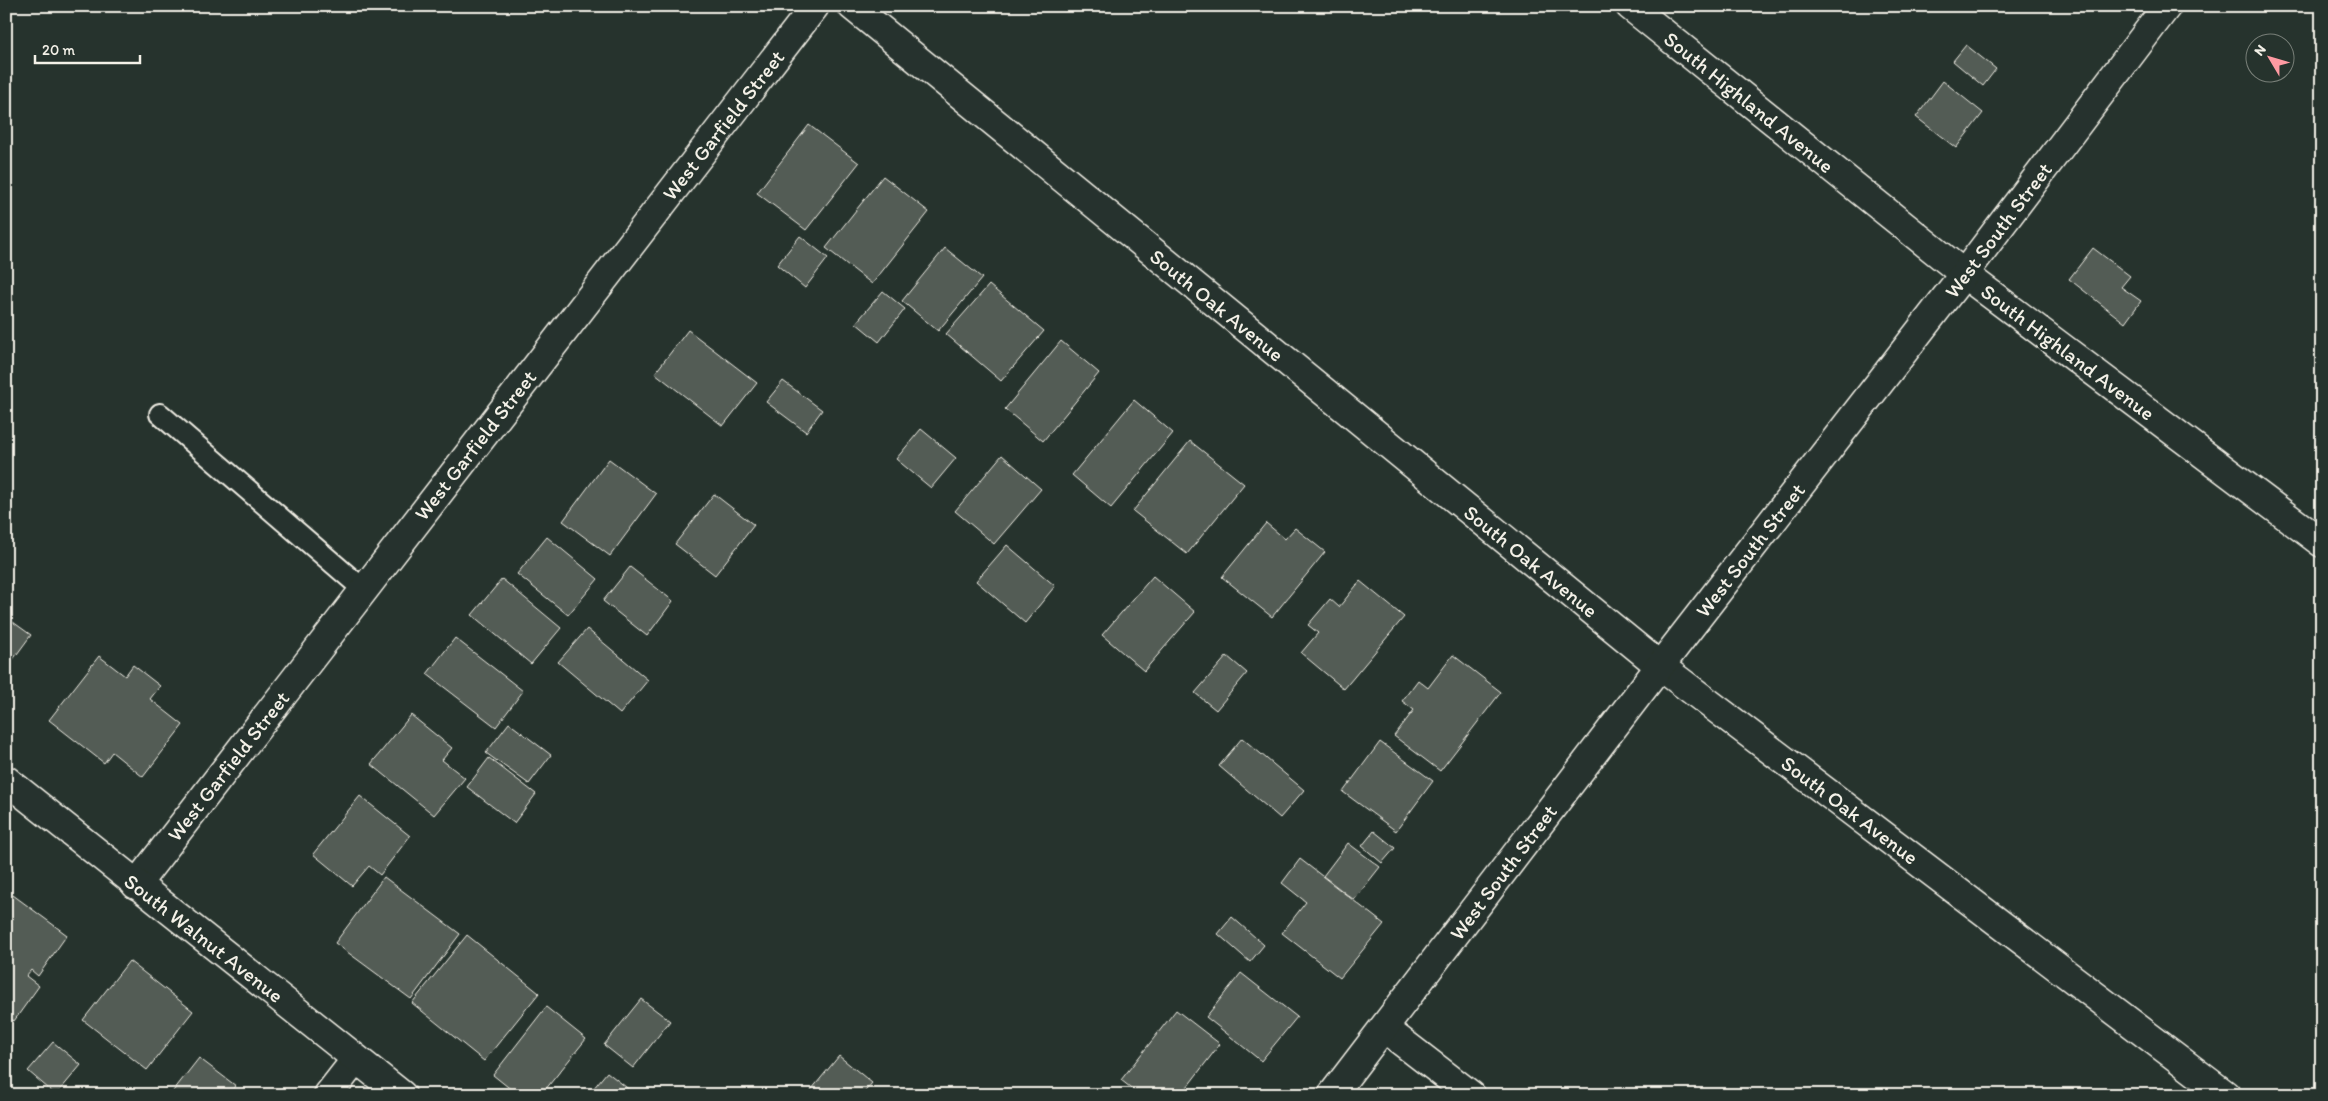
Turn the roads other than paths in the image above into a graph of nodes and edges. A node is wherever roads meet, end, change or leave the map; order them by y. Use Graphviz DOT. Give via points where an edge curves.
graph roads {
  1 [pos="815,6"];
  2 [pos="852,6"];
  3 [pos="1630,6"];
  4 [pos="2167,6"];
  5 [pos="1964,274"];
  6 [pos="160,414"];
  7 [pos="2322,542"];
  8 [pos="364,590"];
  9 [pos="1660,666"];
  10 [pos="6,780"];
  11 [pos="136,885"];
  12 [pos="1384,1028"];
  13 [pos="356,1059"];
  14 [pos="328,1095"];
  15 [pos="402,1095"];
  16 [pos="1332,1095"];
  17 [pos="1471,1095"];
  18 [pos="2226,1095"];
  1 -- 8 [label="street, West Garfield Street"];
  2 -- 9 [label="street, South Oak Avenue"];
  3 -- 5 [label="street, South Highland Avenue"];
  4 -- 5 [label="street, West South Street"];
  5 -- 7 [label="street, South Highland Avenue"];
  5 -- 9 [label="street, West South Street"];
  6 -- 8 [label="lane"];
  8 -- 11 [label="street, West Garfield Street"];
  9 -- 12 [label="street, West South Street"];
  9 -- 18 [label="street, South Oak Avenue"];
  10 -- 11 [label="street, South Walnut Avenue"];
  11 -- 13 [label="street, South Walnut Avenue"];
  12 -- 16 [label="street, West South Street"];
  12 -- 17 [label="street"];
  13 -- 14 [label="street"];
  13 -- 15 [label="street, South Walnut Avenue"];
}
